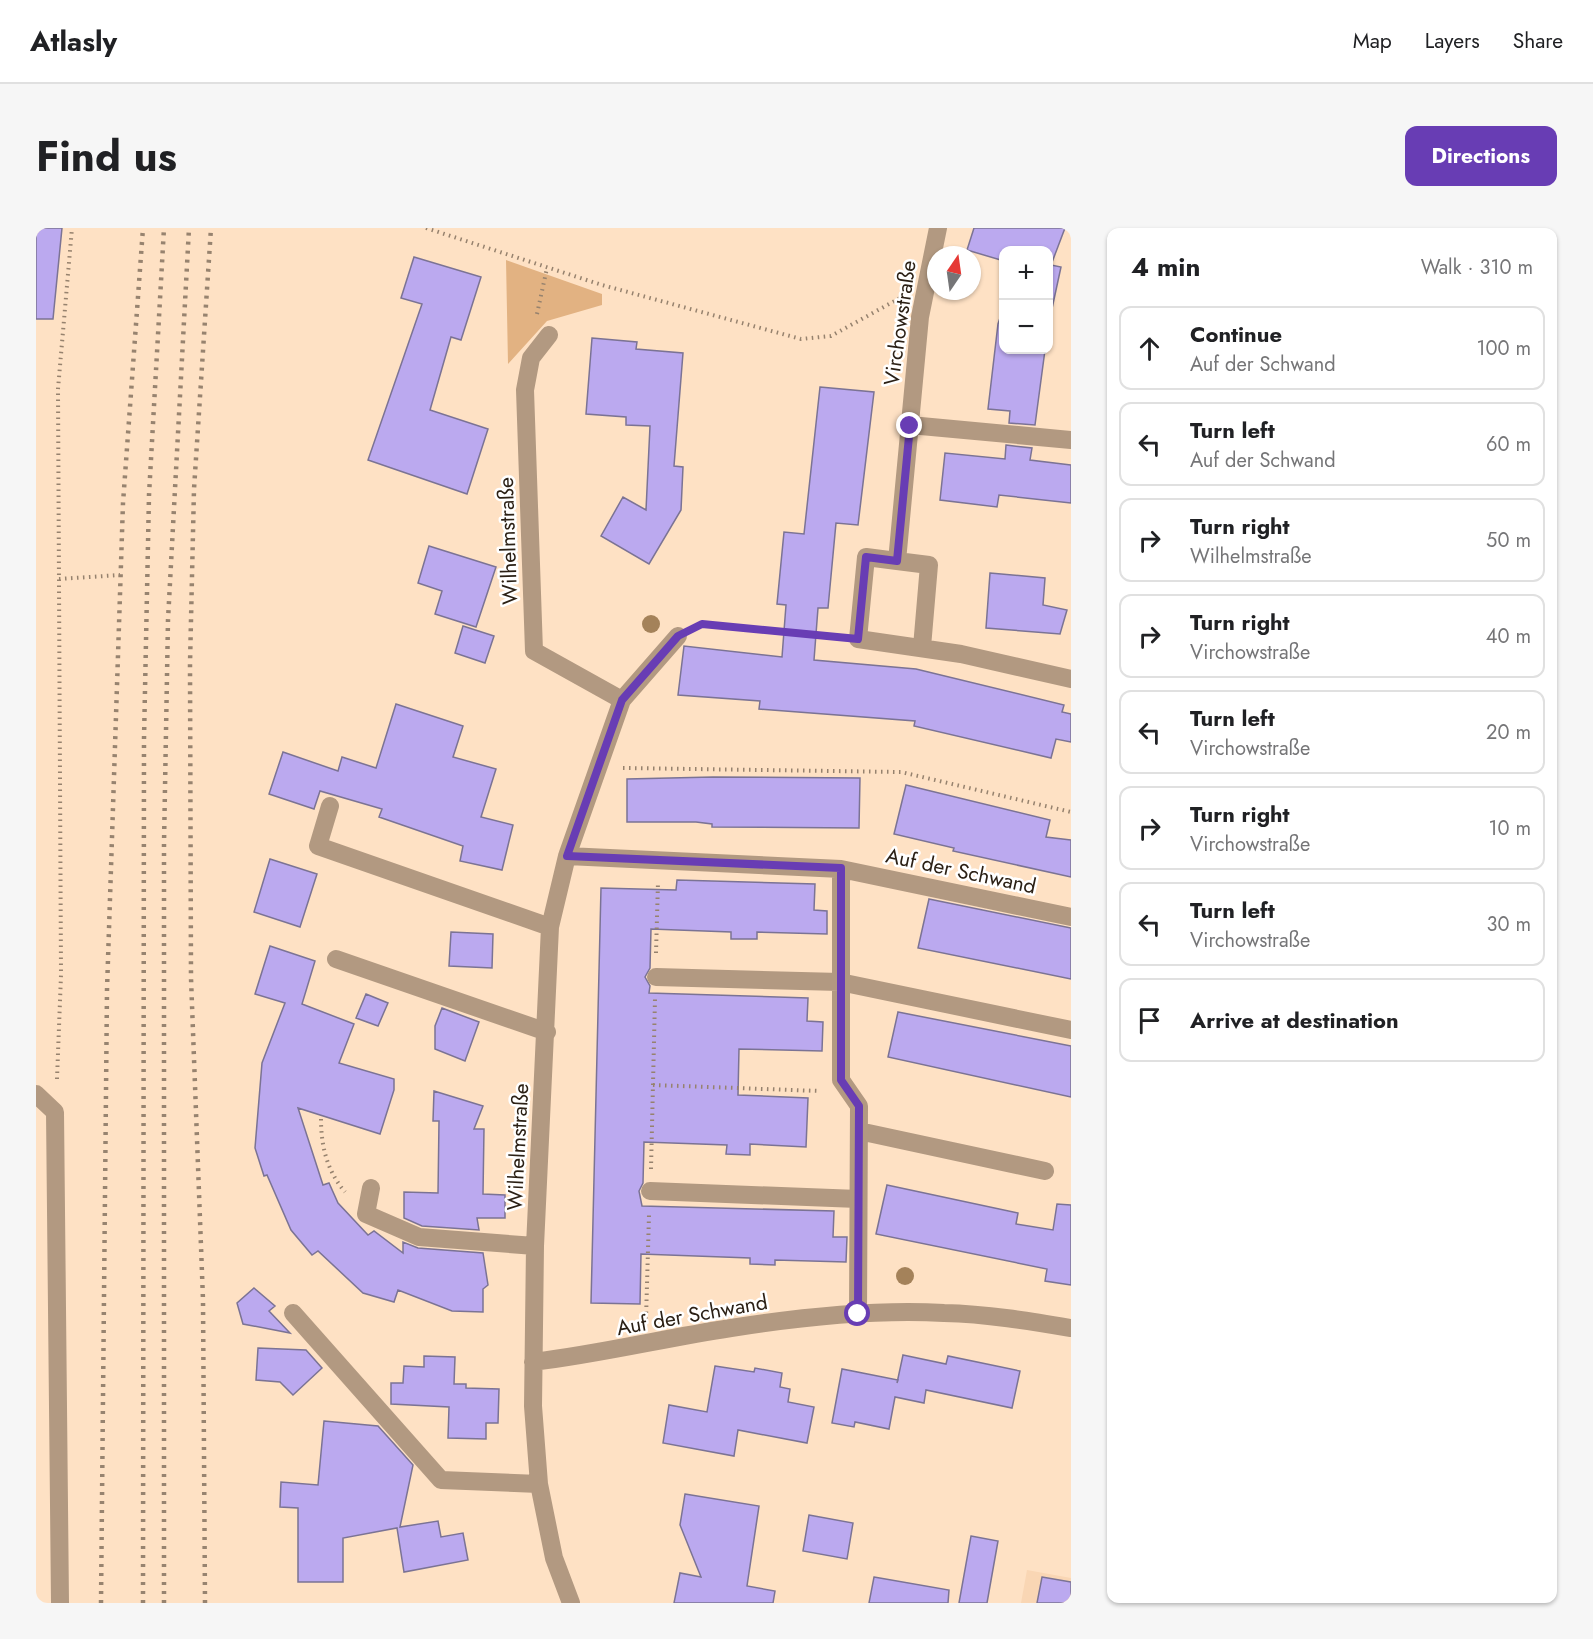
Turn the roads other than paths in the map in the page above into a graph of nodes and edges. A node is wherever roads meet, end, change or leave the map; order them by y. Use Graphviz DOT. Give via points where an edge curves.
graph roads {
  1 [pos="938,228"];
  2 [pos="549,335"];
  3 [pos="910,426"];
  4 [pos="1071,440"];
  5 [pos="897,561"];
  6 [pos="678,636"];
  7 [pos="922,647"];
  8 [pos="1071,679"];
  9 [pos="622,700"];
  10 [pos="330,806"];
  11 [pos="567,856"];
  12 [pos="841,868"];
  13 [pos="1071,917"];
  14 [pos="550,927"];
  15 [pos="336,959"];
  16 [pos="656,977"];
  17 [pos="840,982"];
  18 [pos="1071,1030"];
  19 [pos="547,1032"];
  20 [pos="36,1094"];
  21 [pos="859,1131"];
  22 [pos="1045,1171"];
  23 [pos="371,1188"];
  24 [pos="650,1191"];
  25 [pos="858,1199"];
  26 [pos="535,1246"];
  27 [pos="293,1313"];
  28 [pos="858,1314"];
  29 [pos="1071,1328"];
  30 [pos="533,1362"];
  31 [pos="539,1484"];
  32 [pos="60,1603"];
  33 [pos="570,1603"];
  1 -- 3 [label="street, Virchowstraße" via="920,317"];
  2 -- 9 [label="street, Wilhelmstraße" via="531,358 525,390 534,651"];
  3 -- 4 [label="street"];
  3 -- 5 [label="street, Virchowstraße"];
  5 -- 7 [label="street" via="929,564"];
  5 -- 7 [label="street" via="866,557 858,639"];
  6 -- 9 [label="street, Wilhelmstraße"];
  7 -- 8 [label="street"];
  9 -- 11 [label="street, Wilhelmstraße"];
  10 -- 14 [label="street" via="318,846"];
  11 -- 12 [label="street, Auf der Schwand"];
  11 -- 14 [label="street, Wilhelmstraße"];
  12 -- 13 [label="street, Auf der Schwand"];
  12 -- 17 [label="street"];
  14 -- 19 [label="street, Wilhelmstraße"];
  15 -- 19 [label="street"];
  16 -- 17 [label="street"];
  17 -- 18 [label="street"];
  17 -- 21 [label="street" via="841,1080 859,1106"];
  19 -- 26 [label="street, Wilhelmstraße"];
  20 -- 32 [label="street" via="55,1113"];
  21 -- 22 [label="street"];
  21 -- 25 [label="street"];
  23 -- 26 [label="street" via="366,1214 419,1237"];
  24 -- 25 [label="street"];
  25 -- 28 [label="street"];
  26 -- 30 [label="street, Wilhelmstraße"];
  27 -- 31 [label="street" via="441,1479"];
  28 -- 29 [label="street, Auf der Schwand" via="944,1312"];
  28 -- 30 [label="street, Auf der Schwand" via="731,1328"];
  30 -- 31 [label="street, Wilhelmstraße"];
  31 -- 33 [label="street, Wilhelmstraße" via="555,1558"];
}
